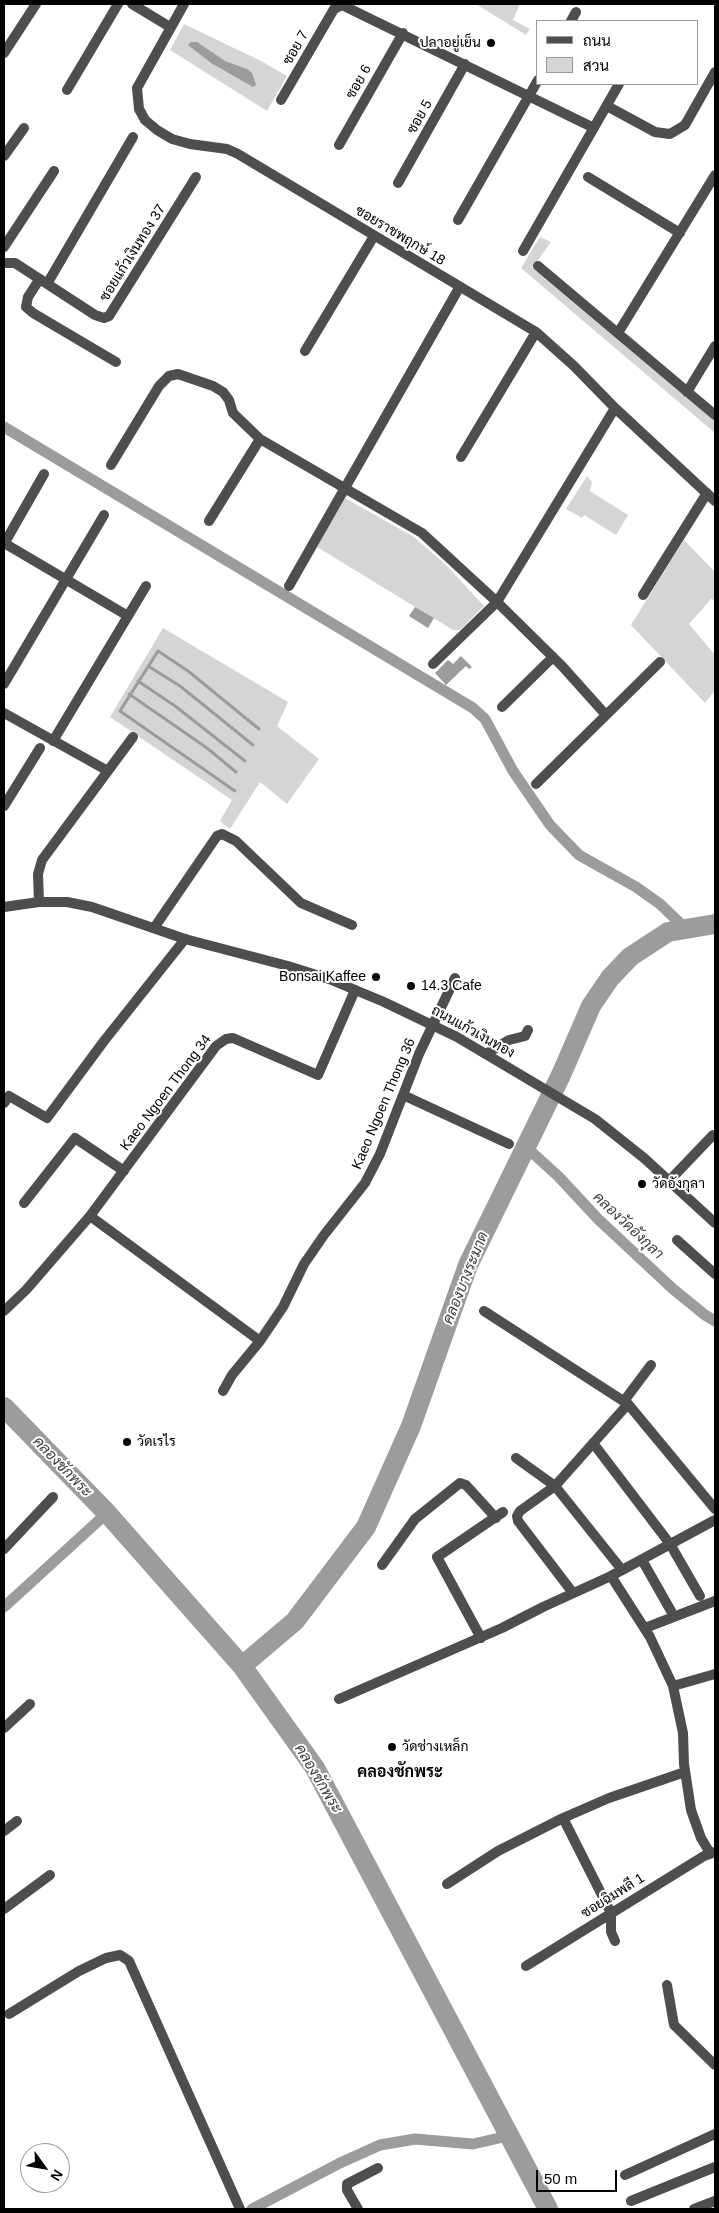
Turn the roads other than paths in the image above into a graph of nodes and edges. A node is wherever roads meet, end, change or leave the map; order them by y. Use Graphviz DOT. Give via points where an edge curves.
graph roads {
  1 [pos="36,4"];
  2 [pos="118,4"];
  3 [pos="132,4"];
  4 [pos="184,4"];
  5 [pos="170,27"];
  6 [pos="403,33"];
  7 [pos="4,53"];
  8 [pos="465,64"];
  9 [pos="715,72"];
  10 [pos="536,84"];
  11 [pos="618,85"];
  12 [pos="67,90"];
  13 [pos="529,96"];
  14 [pos="281,100"];
  15 [pos="607,106"];
  16 [pos="24,128"];
  17 [pos="594,128"];
  18 [pos="133,137"];
  19 [pos="339,145"];
  20 [pos="4,156"];
  21 [pos="54,171"];
  22 [pos="715,174"];
  23 [pos="196,177"];
  24 [pos="588,177"];
  25 [pos="398,183"];
  26 [pos="458,220"];
  27 [pos="680,233"];
  28 [pos="374,236"];
  29 [pos="4,247"];
  30 [pos="523,251"];
  31 [pos="4,263"];
  32 [pos="538,266"];
  33 [pos="43,282"];
  34 [pos="459,288"];
  35 [pos="536,332"];
  36 [pos="618,333"];
  37 [pos="715,346"];
  38 [pos="305,350"];
  39 [pos="116,362"];
  40 [pos="687,392"];
  41 [pos="615,408"];
  42 [pos="715,415"];
  43 [pos="260,439"];
  44 [pos="461,457"];
  45 [pos="111,465"];
  46 [pos="44,474"];
  47 [pos="344,487"];
  48 [pos="706,493"];
  49 [pos="715,501"];
  50 [pos="104,515"];
  51 [pos="210,521"];
  52 [pos="4,543"];
  53 [pos="66,579"];
  54 [pos="146,586"];
  55 [pos="289,586"];
  56 [pos="642,595"];
  57 [pos="497,602"];
  58 [pos="128,616"];
  59 [pos="553,658"];
  60 [pos="660,662"];
  61 [pos="432,664"];
  62 [pos="4,684"];
  63 [pos="502,707"];
  64 [pos="4,713"];
  65 [pos="606,715"];
  66 [pos="133,737"];
  67 [pos="53,740"];
  68 [pos="40,748"];
  69 [pos="108,771"];
  70 [pos="536,784"];
  71 [pos="4,806"];
  72 [pos="40,902"];
  73 [pos="4,907"];
  74 [pos="352,925"];
  75 [pos="154,928"];
  76 [pos="186,939"];
  77 [pos="456,978"];
  78 [pos="354,990"];
  79 [pos="434,1024"];
  80 [pos="528,1030"];
  81 [pos="486,1054"];
  82 [pos="403,1095"];
  83 [pos="4,1102"];
  84 [pos="715,1136"];
  85 [pos="509,1144"];
  86 [pos="124,1171"];
  87 [pos="669,1181"];
  88 [pos="24,1203"];
  89 [pos="90,1216"];
  90 [pos="715,1223"];
  91 [pos="678,1240"];
  92 [pos="713,1268"];
  93 [pos="4,1311"];
  94 [pos="484,1311"];
  95 [pos="260,1341"];
  96 [pos="651,1366"];
  97 [pos="224,1391"];
  98 [pos="626,1403"];
  99 [pos="593,1443"];
  100 [pos="516,1458"];
  101 [pos="555,1486"];
  102 [pos="53,1497"];
  103 [pos="715,1509"];
  104 [pos="715,1520"];
  105 [pos="670,1544"];
  106 [pos="4,1548"];
  107 [pos="642,1560"];
  108 [pos="382,1565"];
  109 [pos="622,1570"];
  110 [pos="611,1576"];
  111 [pos="573,1593"];
  112 [pos="700,1596"];
  113 [pos="715,1601"];
  114 [pos="671,1611"];
  115 [pos="645,1628"];
  116 [pos="480,1638"];
  117 [pos="715,1674"];
  118 [pos="673,1686"];
  119 [pos="338,1699"];
  120 [pos="30,1704"];
  121 [pos="4,1728"];
  122 [pos="685,1772"];
  123 [pos="563,1818"];
  124 [pos="17,1821"];
  125 [pos="4,1831"];
  126 [pos="712,1852"];
  127 [pos="50,1875"];
  128 [pos="447,1884"];
  129 [pos="4,1908"];
  130 [pos="611,1913"];
  131 [pos="615,1941"];
  132 [pos="526,1966"];
  133 [pos="668,1985"];
  134 [pos="9,2014"];
  135 [pos="715,2065"];
  136 [pos="715,2134"];
  137 [pos="715,2167"];
  138 [pos="378,2168"];
  139 [pos="625,2175"];
  140 [pos="631,2201"];
  141 [pos="715,2201"];
  142 [pos="240,2209"];
  143 [pos="358,2209"];
  144 [pos="694,2209"];
  1 -- 7 [label="street"];
  2 -- 12 [label="street"];
  3 -- 5 [label="street"];
  4 -- 5 [label="street, ซอยราชพฤกษ์ 18"];
  5 -- 28 [label="street, ซอยราชพฤกษ์ 18" via="137,88 139,109 146,120 172,139 238,154"];
  6 -- 8 [label="street"];
  6 -- 14 [label="street, ซอย 7" via="342,5 334,9"];
  6 -- 19 [label="street, ซอย 6"];
  8 -- 13 [label="street"];
  8 -- 25 [label="street, ซอย 5"];
  9 -- 15 [label="street" via="685,125 670,134 655,132"];
  10 -- 13 [label="street"];
  11 -- 15 [label="street"];
  13 -- 17 [label="street"];
  13 -- 26 [label="street"];
  15 -- 17 [label="street"];
  16 -- 20 [label="street"];
  17 -- 30 [label="street"];
  18 -- 33 [label="street"];
  21 -- 29 [label="street"];
  22 -- 27 [label="street"];
  23 -- 33 [label="street, ซอยแก้วเงินทอง 37" via="109,316 95,315"];
  24 -- 27 [label="street"];
  27 -- 36 [label="street"];
  28 -- 34 [label="street, ซอยราชพฤกษ์ 18"];
  28 -- 38 [label="street"];
  31 -- 33 [label="street, ซอยแก้วเงินทอง 37" via="15,263"];
  32 -- 36 [label="street"];
  33 -- 39 [label="street" via="28,297 26,307"];
  34 -- 35 [label="street, ซอยราชพฤกษ์ 18"];
  34 -- 47 [label="street"];
  35 -- 41 [label="street, ซอยราชพฤกษ์ 18"];
  35 -- 44 [label="street"];
  36 -- 40 [label="street"];
  37 -- 40 [label="street"];
  40 -- 42 [label="street"];
  41 -- 48 [label="street, ซอยราชพฤกษ์ 18"];
  41 -- 57 [label="street"];
  43 -- 45 [label="street" via="233,413 223,392 178,374 169,376 159,386"];
  43 -- 47 [label="street"];
  43 -- 51 [label="street"];
  46 -- 52 [label="street"];
  47 -- 55 [label="street"];
  47 -- 57 [label="street" via="422,533"];
  48 -- 49 [label="street, ซอยราชพฤกษ์ 18"];
  48 -- 56 [label="street"];
  50 -- 53 [label="street"];
  52 -- 53 [label="street"];
  53 -- 58 [label="street"];
  53 -- 62 [label="street"];
  54 -- 58 [label="street"];
  57 -- 59 [label="street"];
  57 -- 61 [label="street"];
  58 -- 67 [label="street"];
  59 -- 63 [label="street"];
  59 -- 65 [label="street"];
  60 -- 65 [label="street"];
  64 -- 67 [label="street"];
  65 -- 70 [label="street"];
  66 -- 69 [label="street"];
  67 -- 69 [label="street"];
  68 -- 71 [label="street"];
  69 -- 72 [label="street" via="42,860 38,874"];
  72 -- 73 [label="street, ถนนแก้วเงินทอง"];
  72 -- 75 [label="street, ถนนแก้วเงินทอง" via="67,902 92,907"];
  74 -- 75 [label="street" via="301,903 236,841 222,834 217,836"];
  75 -- 76 [label="street, ถนนแก้วเงินทอง"];
  76 -- 78 [label="street, ถนนแก้วเงินทอง" via="288,966"];
  76 -- 83 [label="street" via="47,1118 10,1096"];
  77 -- 79 [label="street, Kaeo Ngoen Thong 36"];
  78 -- 79 [label="street, ถนนแก้วเงินทอง"];
  78 -- 86 [label="street, Kaeo Ngoen Thong 34" via="318,1075 240,1040 226,1039 216,1046"];
  79 -- 81 [label="street, ถนนแก้วเงินทอง"];
  79 -- 82 [label="street, Kaeo Ngoen Thong 36"];
  80 -- 81 [label="street" via="525,1036 509,1040"];
  81 -- 87 [label="street, ถนนแก้วเงินทอง" via="595,1119"];
  82 -- 85 [label="street"];
  82 -- 95 [label="street, Kaeo Ngoen Thong 36" via="365,1183 304,1264 283,1307"];
  84 -- 87 [label="street"];
  86 -- 88 [label="street" via="75,1138"];
  86 -- 89 [label="street, Kaeo Ngoen Thong 34"];
  87 -- 90 [label="street, ถนนแก้วเงินทอง"];
  89 -- 93 [label="street, Kaeo Ngoen Thong 34"];
  89 -- 95 [label="street"];
  91 -- 92 [label="street"];
  94 -- 98 [label="street"];
  95 -- 97 [label="street, Kaeo Ngoen Thong 36" via="232,1375"];
  96 -- 98 [label="street"];
  98 -- 99 [label="street"];
  98 -- 103 [label="street"];
  99 -- 101 [label="street"];
  99 -- 105 [label="street"];
  100 -- 101 [label="street"];
  101 -- 109 [label="street"];
  101 -- 111 [label="street" via="520,1510 518,1521"];
  102 -- 106 [label="street"];
  104 -- 105 [label="street"];
  105 -- 107 [label="street"];
  105 -- 112 [label="street"];
  107 -- 109 [label="street"];
  107 -- 114 [label="street"];
  108 -- 116 [label="street" via="415,1518 460,1483 466,1485 499,1515 437,1557"];
  109 -- 110 [label="street"];
  110 -- 111 [label="street"];
  110 -- 115 [label="street"];
  111 -- 116 [label="street"];
  113 -- 115 [label="street"];
  115 -- 118 [label="street"];
  116 -- 119 [label="street"];
  117 -- 118 [label="street"];
  118 -- 122 [label="street" via="683,1733"];
  120 -- 121 [label="street"];
  122 -- 123 [label="street"];
  122 -- 126 [label="street" via="691,1810 701,1838"];
  123 -- 128 [label="street" via="498,1850"];
  123 -- 130 [label="street"];
  124 -- 125 [label="street"];
  126 -- 130 [label="street, ซอยฉิมพลี 1"];
  127 -- 129 [label="street"];
  130 -- 131 [label="street" via="611,1932"];
  130 -- 132 [label="street, ซอยฉิมพลี 1"];
  133 -- 135 [label="street" via="674,2026"];
  134 -- 142 [label="street" via="106,1958 120,1955 129,1961"];
  136 -- 139 [label="street"];
  137 -- 140 [label="street"];
  138 -- 143 [label="street" via="347,2184"];
  141 -- 144 [label="street"];
}
